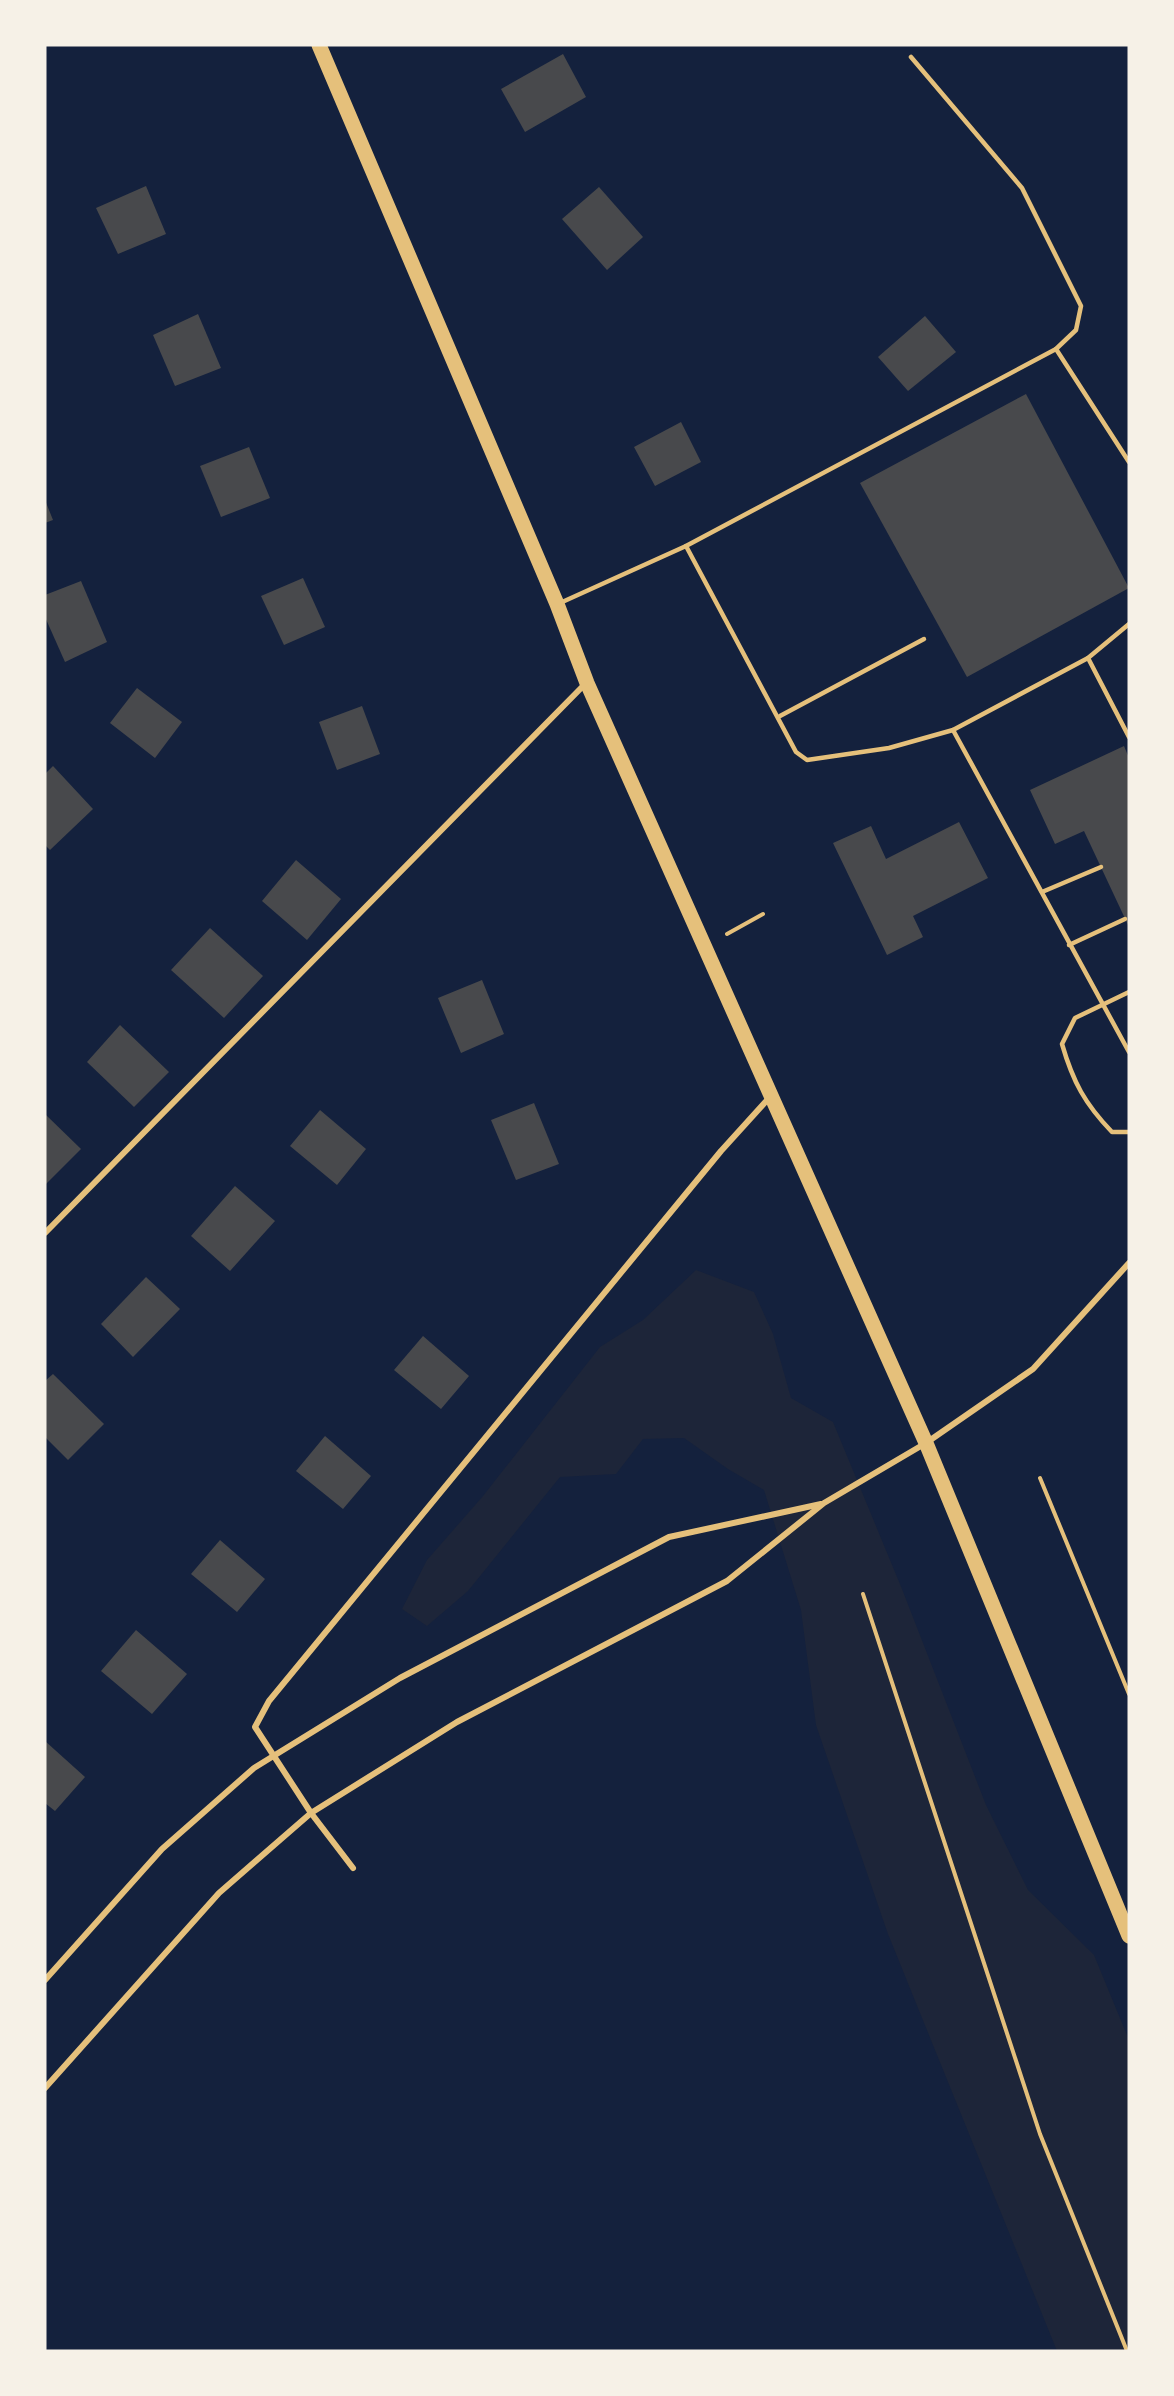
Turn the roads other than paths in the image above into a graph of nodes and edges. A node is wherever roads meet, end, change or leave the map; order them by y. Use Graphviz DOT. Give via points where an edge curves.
graph roads {
  1 [pos="319,45"];
  2 [pos="911,57"];
  3 [pos="1056,349"];
  4 [pos="1127,451"];
  5 [pos="1129,462"];
  6 [pos="686,546"];
  7 [pos="557,604"];
  8 [pos="1129,624"];
  9 [pos="924,639"];
  10 [pos="1088,658"];
  11 [pos="587,683"];
  12 [pos="780,717"];
  13 [pos="953,730"];
  14 [pos="1129,736"];
  15 [pos="1101,867"];
  16 [pos="1042,892"];
  17 [pos="1125,920"];
  18 [pos="1069,945"];
  19 [pos="1129,992"];
  20 [pos="1102,1005"];
  21 [pos="1129,1052"];
  22 [pos="770,1097"];
  23 [pos="1129,1132"];
  24 [pos="45,1233"];
  25 [pos="1129,1263"];
  26 [pos="926,1443"];
  27 [pos="825,1503"];
  28 [pos="273,1756"];
  29 [pos="311,1813"];
  30 [pos="353,1868"];
  31 [pos="1129,1936"];
  32 [pos="45,1980"];
  33 [pos="45,2088"];
  1 -- 7 [label="main road"];
  2 -- 3 [label="lane" via="1022,188 1081,306 1076,330"];
  3 -- 4 [label="lane"];
  3 -- 6 [label="lane"];
  4 -- 5 [label="lane"];
  6 -- 7 [label="lane"];
  6 -- 12 [label="lane"];
  7 -- 11 [label="main road"];
  8 -- 10 [label="lane"];
  9 -- 12 [label="lane"];
  10 -- 13 [label="lane"];
  10 -- 14 [label="lane"];
  11 -- 22 [label="main road"];
  11 -- 24 [label="street"];
  12 -- 13 [label="lane" via="796,752 807,760 889,748"];
  13 -- 16 [label="lane"];
  15 -- 16 [label="lane"];
  16 -- 18 [label="lane"];
  17 -- 18 [label="lane"];
  18 -- 20 [label="lane"];
  19 -- 20 [label="lane"];
  20 -- 21 [label="lane"];
  20 -- 23 [label="lane" via="1075,1018 1062,1044 1071,1077 1090,1109 1112,1132"];
  22 -- 26 [label="main road"];
  22 -- 28 [label="street" via="721,1151 269,1701 255,1727"];
  25 -- 26 [label="street" via="1033,1369"];
  26 -- 27 [label="street"];
  26 -- 31 [label="main road"];
  27 -- 28 [label="street" via="669,1537 400,1678"];
  27 -- 29 [label="street" via="727,1581 457,1722"];
  28 -- 29 [label="street"];
  28 -- 32 [label="street" via="254,1768 162,1849"];
  29 -- 30 [label="street"];
  29 -- 33 [label="street" via="219,1893"];
}
